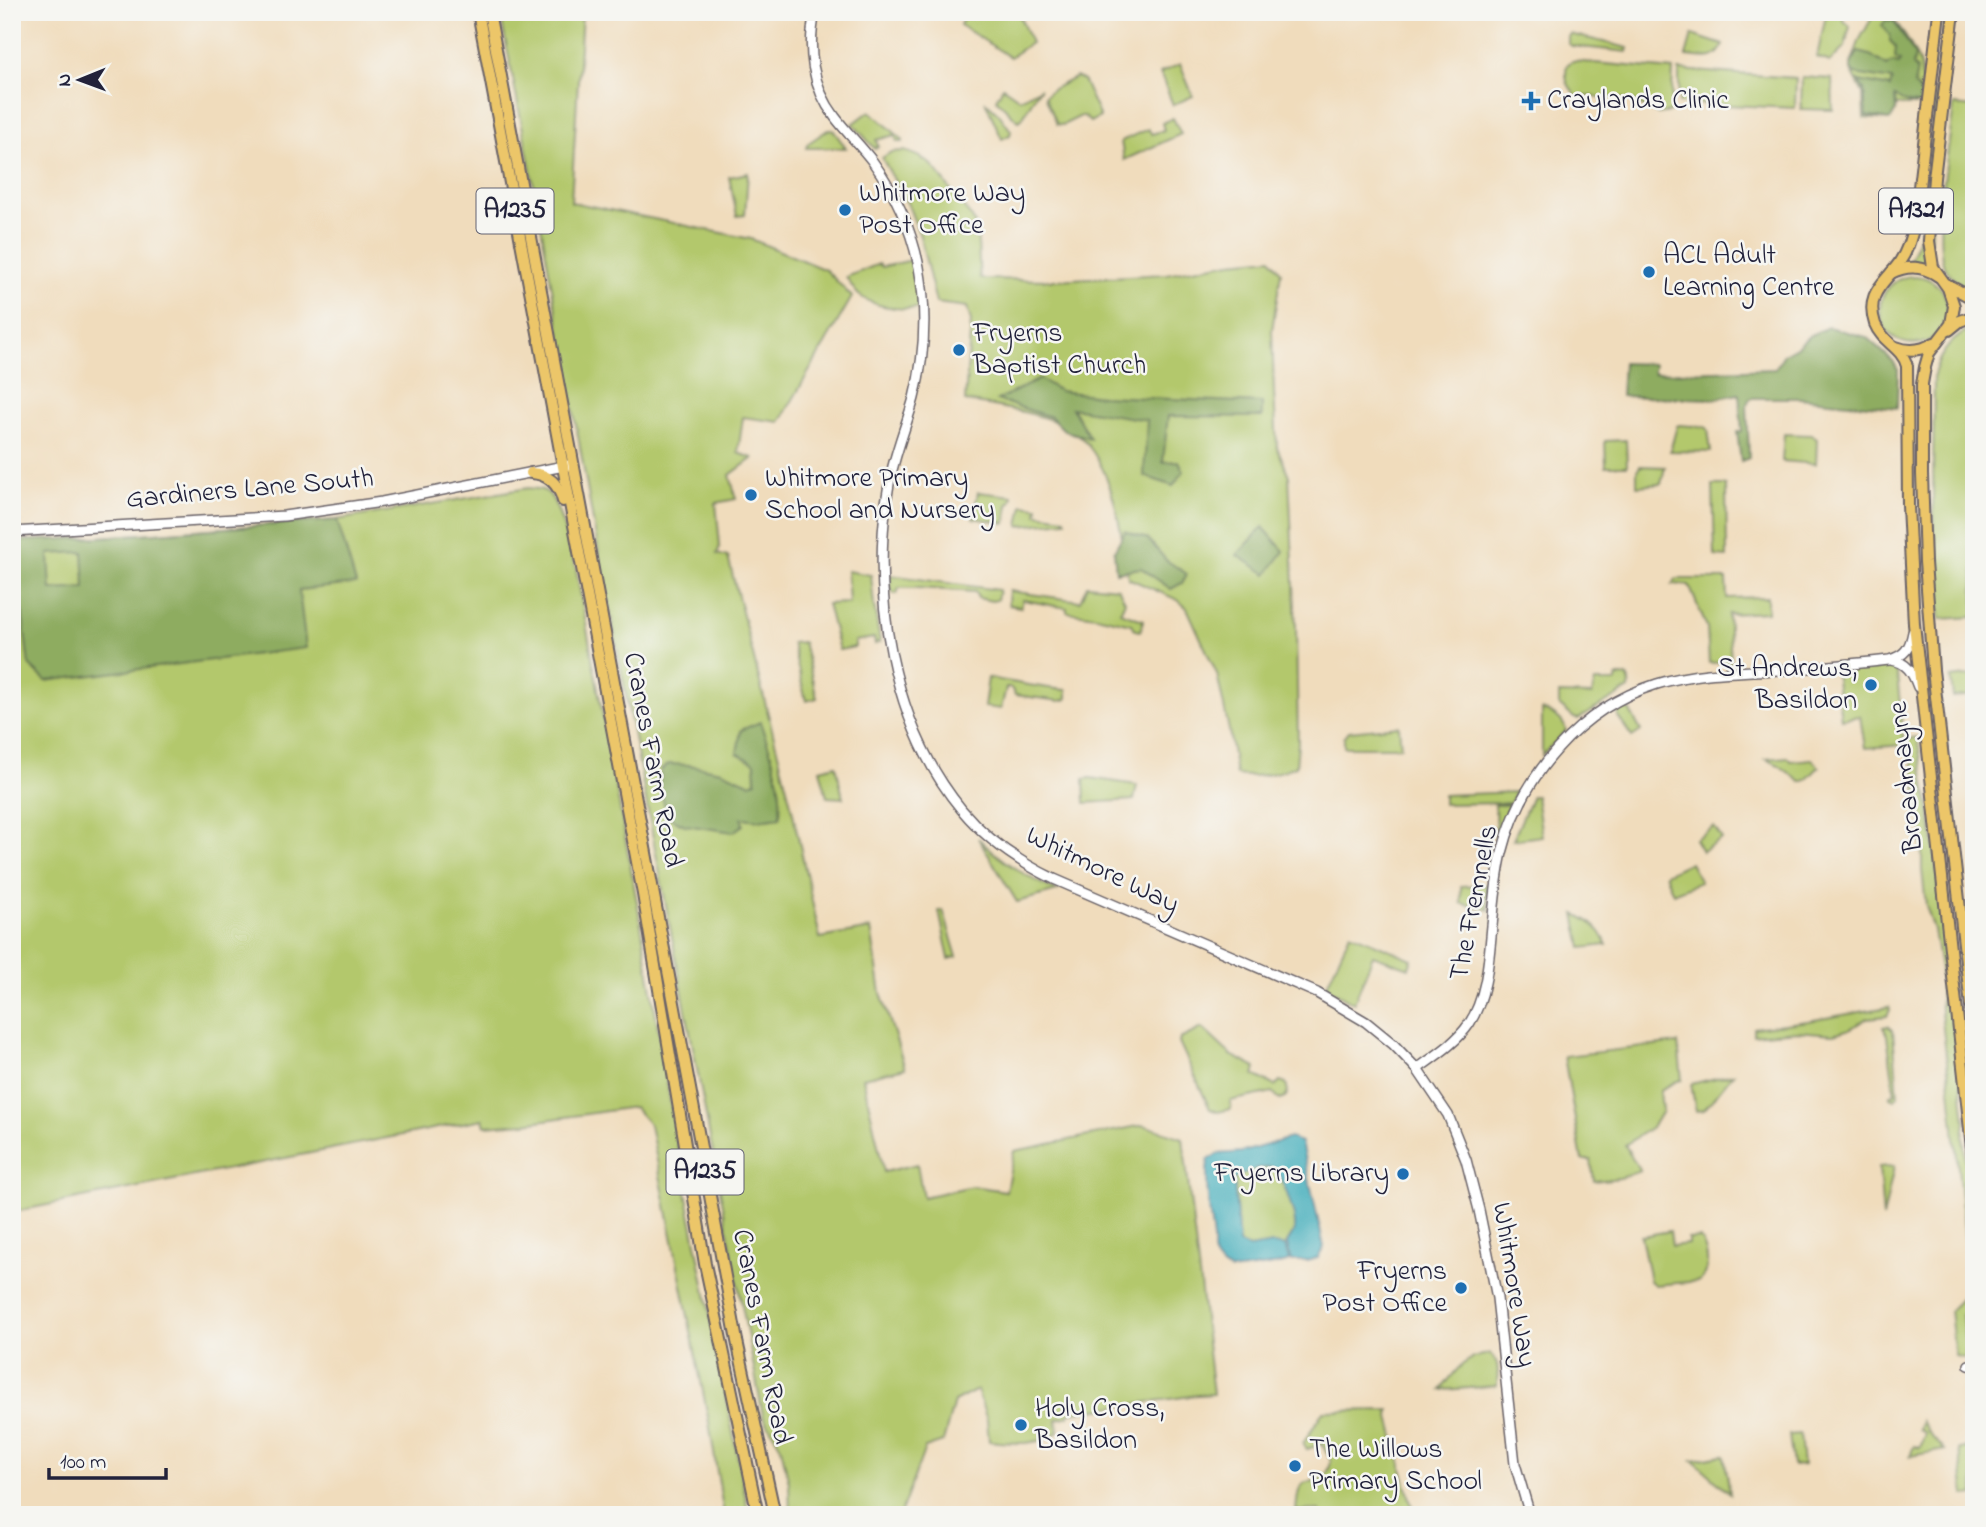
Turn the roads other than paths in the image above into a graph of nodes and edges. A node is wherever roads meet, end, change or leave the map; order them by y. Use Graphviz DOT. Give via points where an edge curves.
graph roads {
  1 [pos="478,12"];
  2 [pos="489,12"];
  3 [pos="815,12"];
  4 [pos="1939,12"];
  5 [pos="1954,12"];
  6 [pos="1889,275"];
  7 [pos="1942,280"];
  8 [pos="1974,299"];
  9 [pos="1974,316"];
  10 [pos="1941,338"];
  11 [pos="1893,345"];
  12 [pos="557,409"];
  13 [pos="567,466"];
  14 [pos="531,473"];
  15 [pos="12,532"];
  16 [pos="580,554"];
  17 [pos="1914,624"];
  18 [pos="1889,660"];
  19 [pos="1921,701"];
  20 [pos="1974,1033"];
  21 [pos="1417,1069"];
  22 [pos="1974,1166"];
  23 [pos="758,1515"];
  24 [pos="775,1515"];
  25 [pos="1530,1515"];
  1 -- 12 [label="main road, Cranes Farm Road / A1235"];
  2 -- 12 [label="main road, Cranes Farm Road / A1235"];
  3 -- 21 [label="street, Whitmore Way" via="811,54 820,91 900,206 922,283 920,369 889,480 881,564 896,672 920,745 938,778 987,836 1031,868 1317,993 1366,1022"];
  4 -- 6 [label="main road, Broadmayne / A1321" via="1915,222 1905,253"];
  5 -- 7 [label="main road, Broadmayne / A1321" via="1929,233 1931,261"];
  6 -- 7 [label="main road, A1321" via="1918,268"];
  6 -- 11 [label="main road, Broadmayne / A1321" via="1878,288 1873,311 1877,328"];
  7 -- 8 [label="main road"];
  7 -- 10 [label="main road, Broadmayne / A1321" via="1954,306 1951,324"];
  9 -- 10 [label="main road"];
  10 -- 11 [label="main road" via="1915,349"];
  10 -- 20 [label="main road, Broadmayne / A1321" via="1927,360 1923,384 1925,562"];
  11 -- 17 [label="main road, Broadmayne / A1321" via="1907,366"];
  12 -- 13 [label="main road, Cranes Farm Road / A1235"];
  13 -- 14 [label="street, Gardiners Lane South"];
  13 -- 16 [label="main road, Cranes Farm Road / A1235"];
  13 -- 24 [label="main road, Cranes Farm Road / A1235"];
  14 -- 15 [label="street, Gardiners Lane South" via="284,516"];
  14 -- 16 [label="main road, A1235" via="543,474 557,486"];
  16 -- 23 [label="main road, Cranes Farm Road / A1235" via="705,1264"];
  17 -- 18 [label="street" via="1909,648"];
  17 -- 19 [label="main road, Broadmayne / A1321"];
  18 -- 19 [label="street" via="1902,663 1914,675"];
  18 -- 21 [label="street, The Fremnells" via="1673,680 1618,701 1577,729 1525,793 1514,820 1503,851 1483,990 1469,1024"];
  19 -- 22 [label="main road, Broadmayne / A1321"];
  21 -- 25 [label="street, Whitmore Way" via="1448,1115 1479,1210 1497,1298 1515,1464"];
}
